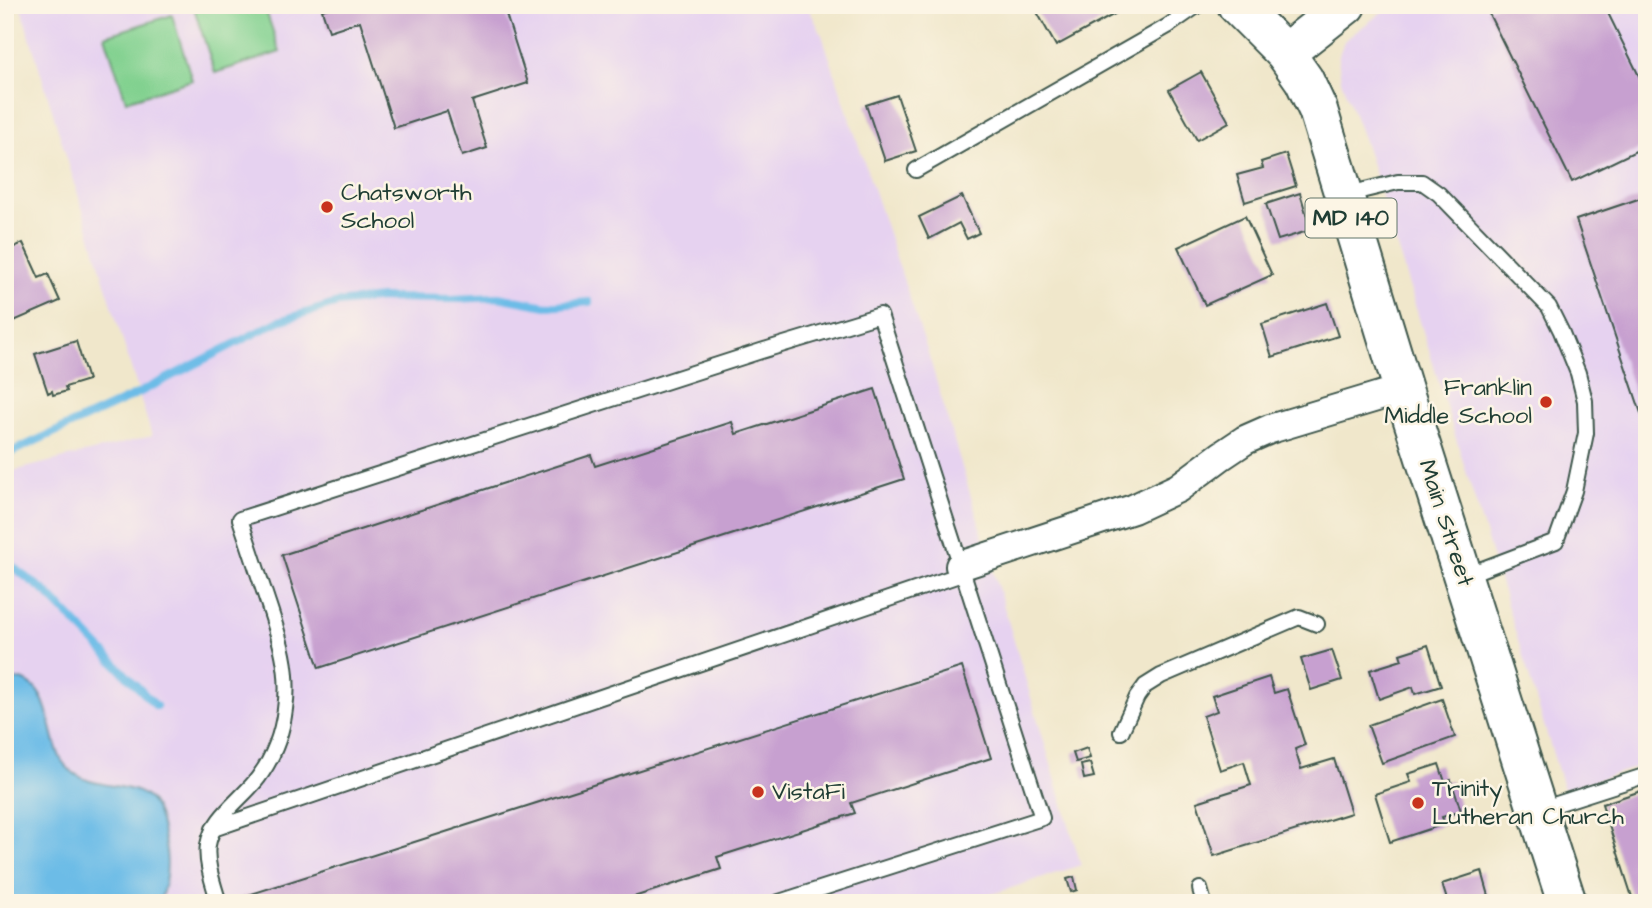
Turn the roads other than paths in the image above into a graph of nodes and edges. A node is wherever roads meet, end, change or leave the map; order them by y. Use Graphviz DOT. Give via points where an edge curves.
graph roads {
  1 [pos="1198,5"];
  2 [pos="1237,5"];
  3 [pos="1346,5"];
  4 [pos="1285,53"];
  5 [pos="915,170"];
  6 [pos="1344,195"];
  7 [pos="1403,389"];
  8 [pos="961,570"];
  9 [pos="1463,577"];
  10 [pos="1317,624"];
  11 [pos="1121,732"];
  12 [pos="1647,775"];
  13 [pos="1537,810"];
  14 [pos="213,830"];
  15 [pos="219,903"];
  16 [pos="776,903"];
  17 [pos="1567,903"];
  1 -- 5 [label="lane"];
  2 -- 4 [label="main road, Main Street / MD 140"];
  3 -- 4 [label="main road"];
  4 -- 6 [label="main road, Main Street / MD 140" via="1318,110"];
  6 -- 7 [label="main road, Main Street / MD 140"];
  6 -- 9 [label="lane" via="1398,182 1422,182 1439,194 1549,307 1578,373 1586,433 1574,491 1556,541"];
  7 -- 8 [label="street" via="1270,429 1245,440 1152,502"];
  7 -- 9 [label="main road, Main Street / MD 140"];
  8 -- 14 [label="lane"];
  8 -- 14 [label="lane" via="880,315 240,519 283,649 288,681 271,759"];
  8 -- 16 [label="lane" via="1042,818"];
  9 -- 13 [label="main road, Main Street / MD 140"];
  10 -- 11 [label="lane" via="1299,617 1161,676 1145,685"];
  12 -- 13 [label="lane"];
  13 -- 17 [label="main road, Main Street / MD 140"];
  14 -- 15 [label="lane" via="207,847"];
}
